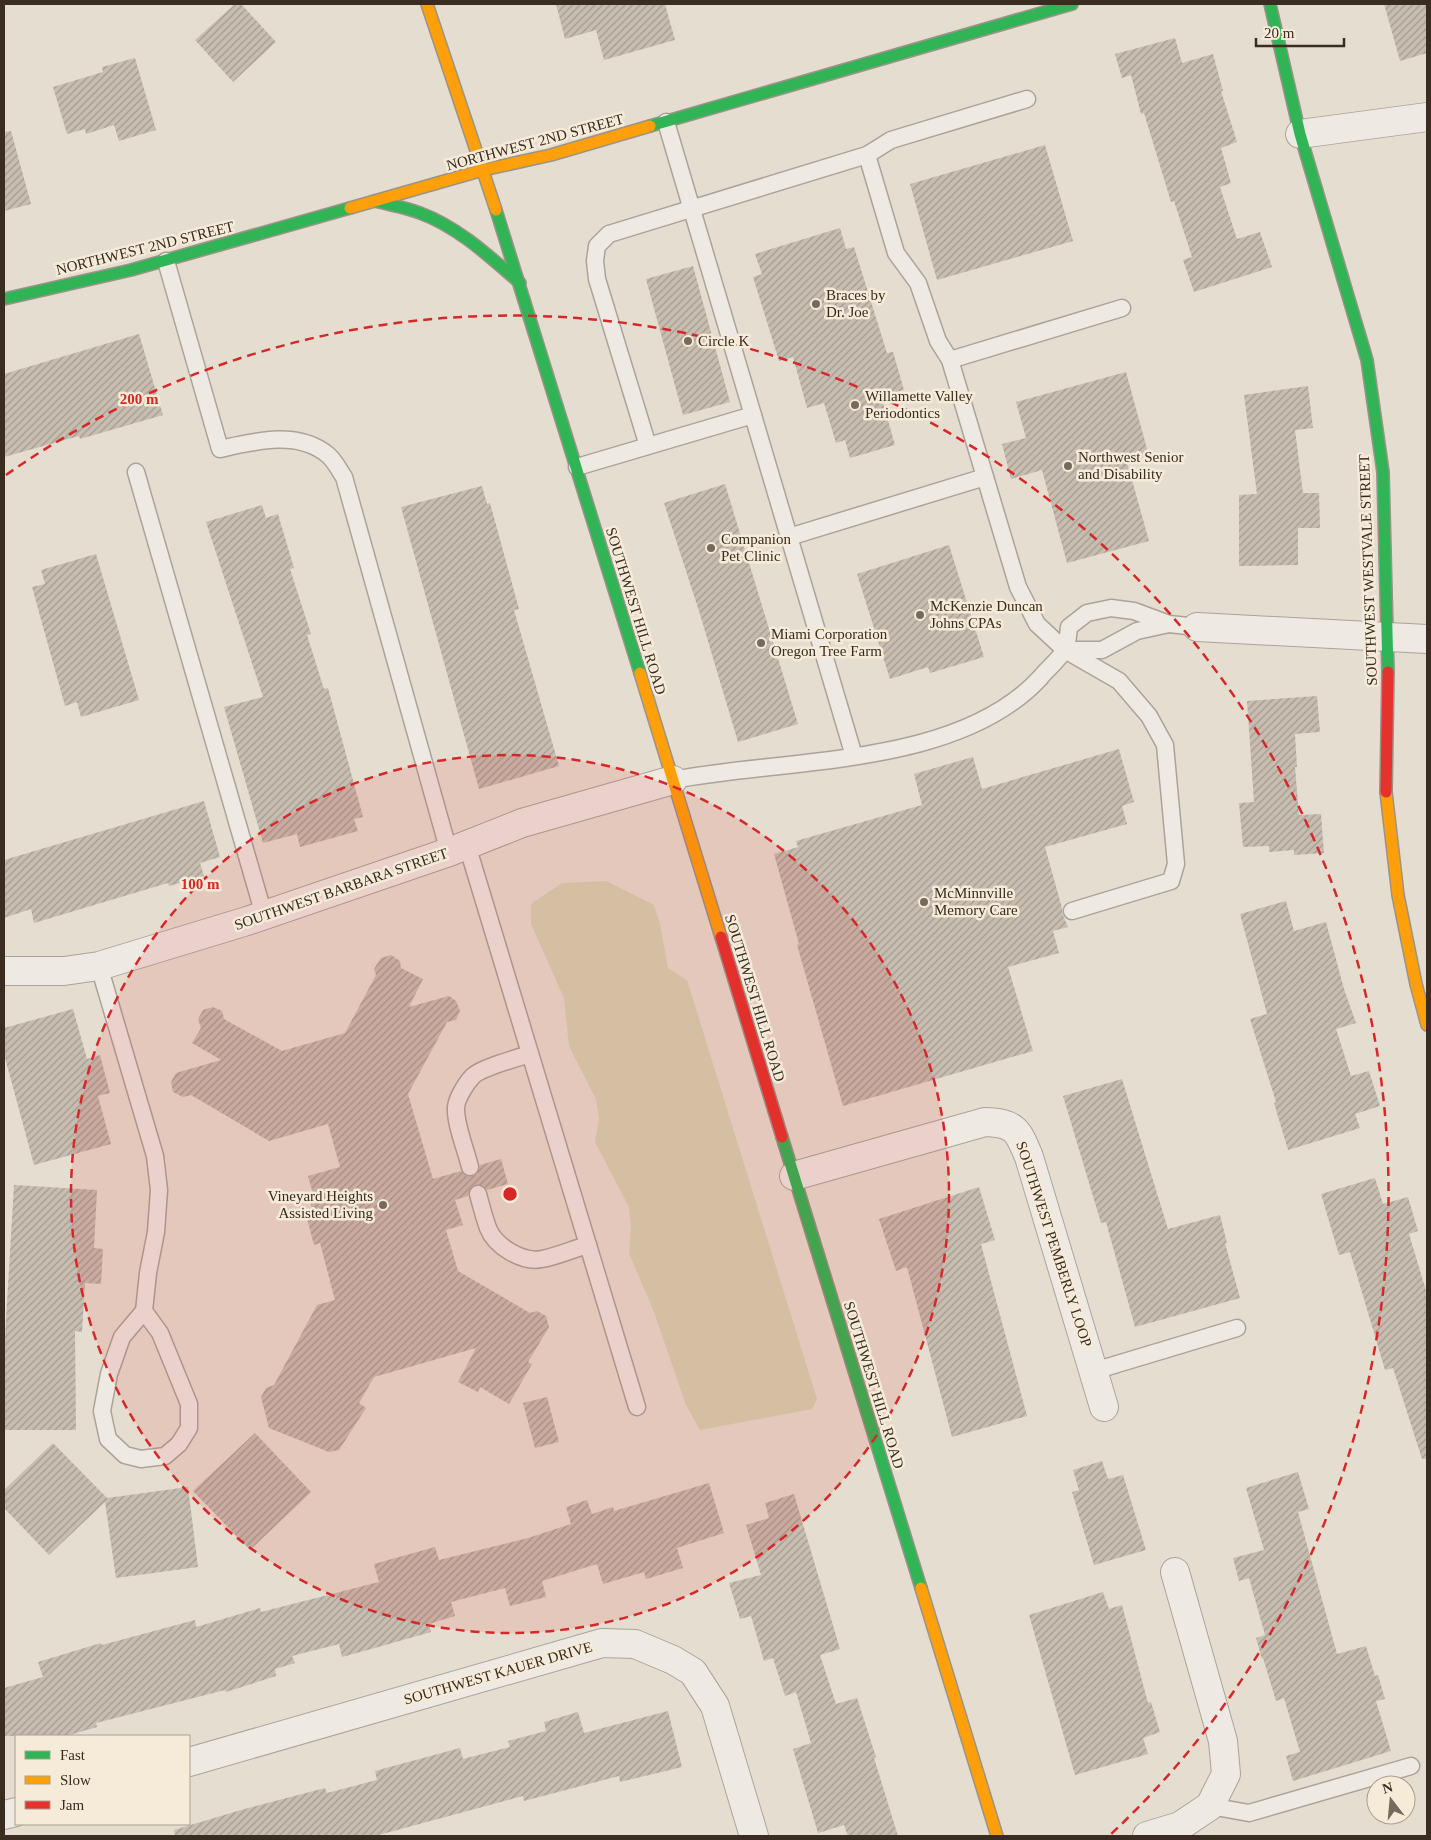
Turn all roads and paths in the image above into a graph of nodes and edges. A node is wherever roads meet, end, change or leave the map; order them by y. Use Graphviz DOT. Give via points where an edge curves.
graph roads {
  1 [pos="426,4"];
  2 [pos="1072,4"];
  3 [pos="1270,4"];
  4 [pos="1027,99"];
  5 [pos="1427,117"];
  6 [pos="666,122"];
  7 [pos="1300,134"];
  8 [pos="867,155"];
  9 [pos="483,170"];
  10 [pos="374,201"];
  11 [pos="693,208"];
  12 [pos="166,261"];
  13 [pos="520,283"];
  14 [pos="4,300"];
  15 [pos="1122,308"];
  16 [pos="950,360"];
  17 [pos="754,415"];
  18 [pos="648,446"];
  19 [pos="577,467"];
  20 [pos="136,472"];
  21 [pos="985,477"];
  22 [pos="789,537"];
  23 [pos="1168,624"];
  24 [pos="1197,627"];
  25 [pos="1388,637"];
  26 [pos="1427,639"];
  27 [pos="1065,650"];
  28 [pos="854,756"];
  29 [pos="673,780"];
  30 [pos="458,849"];
  31 [pos="1072,910"];
  32 [pos="264,915"];
  33 [pos="99,966"];
  34 [pos="4,971"];
  35 [pos="1427,1025"];
  36 [pos="530,1054"];
  37 [pos="470,1167"];
  38 [pos="794,1176"];
  39 [pos="478,1194"];
  40 [pos="588,1245"];
  41 [pos="144,1311"];
  42 [pos="1237,1328"];
  43 [pos="1094,1371"];
  44 [pos="636,1407"];
  45 [pos="1104,1407"];
  46 [pos="1175,1572"];
  47 [pos="190,1762"];
  48 [pos="1411,1766"];
  49 [pos="1210,1806"];
  50 [pos="754,1836"];
  51 [pos="997,1836"];
  52 [pos="1147,1836"];
  1 -- 9 [label="street, SOUTHWEST HILL ROAD"];
  2 -- 6 [label="street, NORTHWEST 2ND STREET"];
  3 -- 7 [label="street, SOUTHWEST WESTVALE STREET"];
  4 -- 8 [label="lane" via="891,140"];
  5 -- 7 [label="street"];
  6 -- 9 [label="street, NORTHWEST 2ND STREET"];
  6 -- 11 [label="lane"];
  7 -- 25 [label="street, SOUTHWEST WESTVALE STREET" via="1367,360 1383,472"];
  8 -- 11 [label="lane"];
  8 -- 16 [label="lane" via="896,253 918,284 938,341"];
  9 -- 10 [label="street, NORTHWEST 2ND STREET"];
  9 -- 13 [label="street, SOUTHWEST HILL ROAD"];
  10 -- 12 [label="street, NORTHWEST 2ND STREET"];
  10 -- 13 [label="street" via="422,214 453,230"];
  11 -- 17 [label="lane"];
  11 -- 18 [label="lane" via="609,234 597,246 597,279"];
  12 -- 14 [label="street, NORTHWEST 2ND STREET"];
  12 -- 30 [label="lane" via="220,449 253,441 309,443 329,456 344,477"];
  13 -- 19 [label="street, SOUTHWEST HILL ROAD"];
  15 -- 16 [label="lane"];
  16 -- 21 [label="lane"];
  17 -- 18 [label="lane"];
  17 -- 22 [label="lane"];
  18 -- 19 [label="lane"];
  19 -- 29 [label="street, SOUTHWEST HILL ROAD"];
  20 -- 32 [label="lane"];
  21 -- 22 [label="lane"];
  21 -- 27 [label="lane" via="1018,587 1037,624"];
  22 -- 28 [label="lane"];
  23 -- 24 [label="lane"];
  23 -- 27 [label="lane" via="1137,631 1102,650"];
  23 -- 27 [label="lane" via="1134,611 1111,608 1087,613 1069,627"];
  24 -- 25 [label="street"];
  25 -- 26 [label="street"];
  25 -- 35 [label="street, SOUTHWEST WESTVALE STREET" via="1386,790 1398,895"];
  27 -- 28 [label="lane" via="1026,692 980,722 925,743"];
  27 -- 31 [label="lane" via="1119,682 1148,716 1165,746 1176,864 1170,881"];
  28 -- 29 [label="lane"];
  29 -- 30 [label="street, SOUTHWEST BARBARA STREET" via="522,823"];
  29 -- 38 [label="street, SOUTHWEST HILL ROAD"];
  30 -- 32 [label="street, SOUTHWEST BARBARA STREET"];
  30 -- 36 [label="lane"];
  32 -- 33 [label="street, SOUTHWEST BARBARA STREET"];
  33 -- 34 [label="street, SOUTHWEST BARBARA STREET" via="64,972"];
  33 -- 41 [label="lane" via="155,1156 159,1190"];
  36 -- 37 [label="lane" via="473,1076 462,1092 456,1106"];
  36 -- 40 [label="lane"];
  38 -- 43 [label="street, SOUTHWEST PEMBERLY LOOP" via="985,1122 1002,1123 1014,1130 1020,1134 1029,1157"];
  38 -- 51 [label="street, SOUTHWEST HILL ROAD"];
  39 -- 40 [label="lane" via="488,1229 498,1243 515,1254 528,1260 541,1259"];
  40 -- 44 [label="lane"];
  41 -- 41 [label="lane" via="122,1337 109,1374 102,1411 108,1439 125,1455 141,1459 165,1456 179,1444 189,1428 189,1404 160,1334"];
  42 -- 43 [label="lane"];
  43 -- 45 [label="street, SOUTHWEST PEMBERLY LOOP"];
  46 -- 49 [label="street" via="1223,1740 1226,1774"];
  47 -- 50 [label="street, SOUTHWEST KAUER DRIVE" via="602,1642 635,1644 694,1672 715,1706"];
  48 -- 49 [label="lane" via="1249,1813"];
  49 -- 52 [label="street" via="1180,1826"];
}
